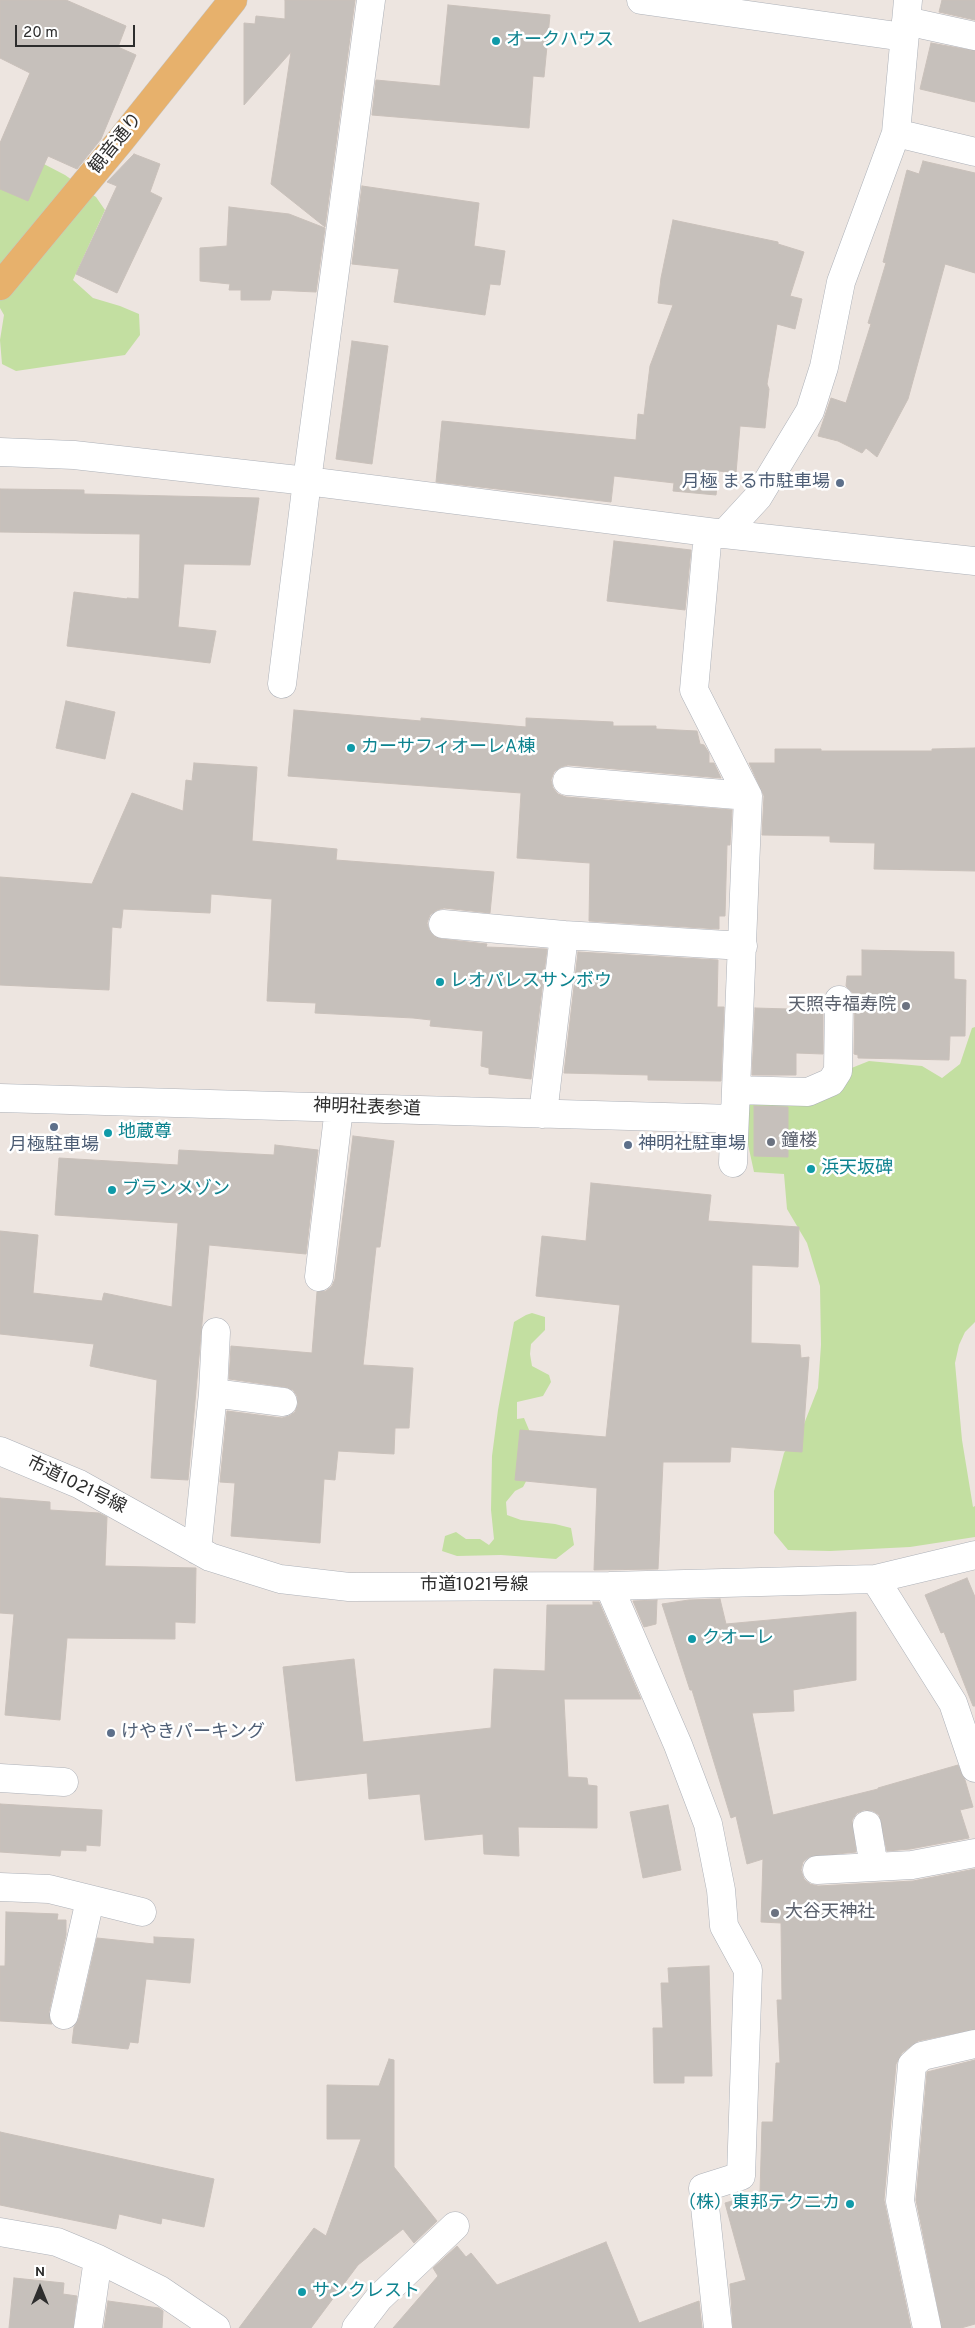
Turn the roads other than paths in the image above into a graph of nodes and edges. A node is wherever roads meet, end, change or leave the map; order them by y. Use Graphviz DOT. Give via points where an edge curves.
graph roads {
  1 [pos="232,0"];
  2 [pos="371,0"];
  3 [pos="641,0"];
  4 [pos="906,20"];
  5 [pos="975,36"];
  6 [pos="896,133"];
  7 [pos="975,152"];
  8 [pos="0,286"];
  9 [pos="0,452"];
  10 [pos="307,482"];
  11 [pos="716,532"];
  12 [pos="975,561"];
  13 [pos="282,684"];
  14 [pos="567,781"];
  15 [pos="748,796"];
  16 [pos="443,924"];
  17 [pos="564,935"];
  18 [pos="743,946"];
  19 [pos="839,1000"];
  20 [pos="736,1090"];
  21 [pos="0,1098"];
  22 [pos="339,1108"];
  23 [pos="543,1114"];
  24 [pos="734,1119"];
  25 [pos="733,1163"];
  26 [pos="319,1277"];
  27 [pos="216,1332"];
  28 [pos="213,1393"];
  29 [pos="283,1402"];
  30 [pos="0,1451"];
  31 [pos="197,1550"];
  32 [pos="975,1555"];
  33 [pos="876,1579"];
  34 [pos="609,1586"];
  35 [pos="975,1768"];
  36 [pos="0,1778"];
  37 [pos="64,1782"];
  38 [pos="867,1825"];
  39 [pos="975,1852"];
  40 [pos="874,1867"];
  41 [pos="817,1870"];
  42 [pos="0,1887"];
  43 [pos="90,1900"];
  44 [pos="142,1912"];
  45 [pos="64,2015"];
  46 [pos="975,2044"];
  47 [pos="455,2226"];
  48 [pos="0,2232"];
  49 [pos="98,2259"];
  50 [pos="88,2328"];
  51 [pos="216,2328"];
  52 [pos="356,2328"];
  53 [pos="718,2328"];
  54 [pos="927,2328"];
  1 -- 8 [label="main road, 観音通り"];
  2 -- 10 [label="street"];
  3 -- 4 [label="street"];
  4 -- 5 [label="street"];
  4 -- 6 [label="street"];
  6 -- 7 [label="street"];
  6 -- 11 [label="street" via="840,282 824,367 810,411 758,497"];
  9 -- 10 [label="street" via="74,455"];
  10 -- 11 [label="street"];
  10 -- 13 [label="street"];
  11 -- 12 [label="street"];
  11 -- 15 [label="street" via="694,690"];
  14 -- 15 [label="street"];
  15 -- 18 [label="street"];
  16 -- 17 [label="street"];
  17 -- 18 [label="street"];
  17 -- 23 [label="street"];
  18 -- 20 [label="street"];
  19 -- 20 [label="street" via="838,1071 831,1082 808,1092"];
  20 -- 24 [label="street"];
  21 -- 22 [label="street, 神明社表参道"];
  22 -- 23 [label="street, 神明社表参道"];
  22 -- 26 [label="street"];
  23 -- 24 [label="street, 神明社表参道"];
  24 -- 25 [label="street"];
  27 -- 28 [label="street"];
  28 -- 29 [label="street"];
  28 -- 31 [label="street"];
  30 -- 31 [label="street, 市道1021号線" via="79,1484"];
  31 -- 34 [label="street, 市道1021号線" via="280,1579 349,1587"];
  32 -- 33 [label="street, 市道1021号線"];
  33 -- 34 [label="street, 市道1021号線"];
  33 -- 35 [label="street" via="952,1703"];
  34 -- 53 [label="street" via="678,1745 708,1824 721,1890 724,1926 748,1970 740,2176 703,2188"];
  36 -- 37 [label="street"];
  38 -- 40 [label="street"];
  39 -- 40 [label="street" via="912,1865"];
  40 -- 41 [label="street"];
  42 -- 43 [label="street" via="49,1889"];
  43 -- 44 [label="street"];
  43 -- 45 [label="street"];
  46 -- 54 [label="street" via="922,2056 912,2065 900,2201"];
  47 -- 52 [label="street" via="379,2298"];
  48 -- 49 [label="street" via="58,2242"];
  49 -- 50 [label="street"];
  49 -- 51 [label="street" via="160,2290"];
}
